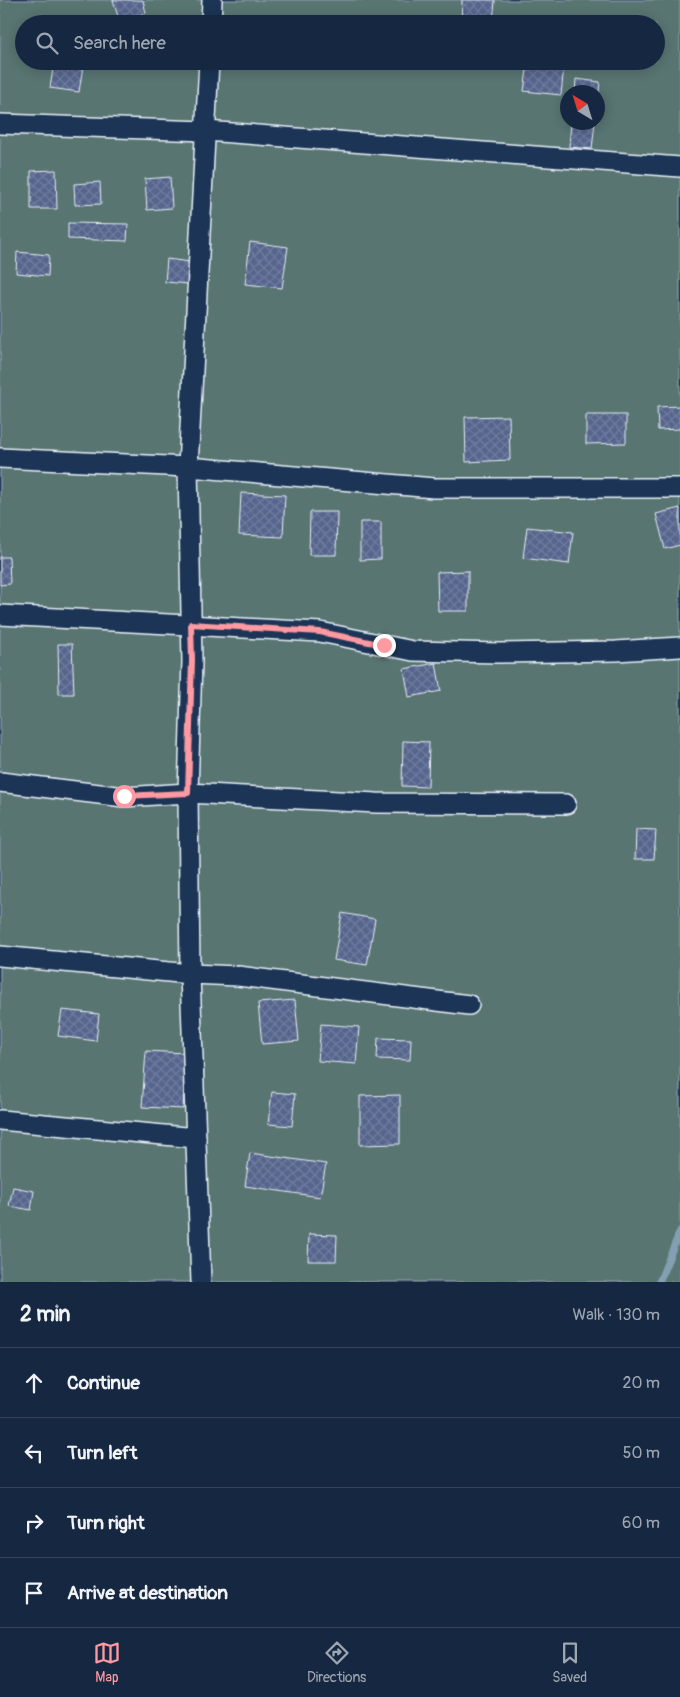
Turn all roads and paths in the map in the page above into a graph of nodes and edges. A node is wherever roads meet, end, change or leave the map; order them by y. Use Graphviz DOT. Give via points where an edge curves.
graph roads {
  1 [pos="212,0"];
  2 [pos="211,15"];
  3 [pos="209,70"];
  4 [pos="0,124"];
  5 [pos="206,131"];
  6 [pos="680,167"];
  7 [pos="0,458"];
  8 [pos="188,467"];
  9 [pos="680,488"];
  10 [pos="0,615"];
  11 [pos="191,624"];
  12 [pos="680,647"];
  13 [pos="0,782"];
  14 [pos="188,793"];
  15 [pos="566,804"];
  16 [pos="0,956"];
  17 [pos="190,974"];
  18 [pos="470,1004"];
  19 [pos="0,1120"];
  20 [pos="196,1138"];
  21 [pos="201,1282"];
  1 -- 2 [label="street"];
  3 -- 5 [label="street"];
  4 -- 5 [label="street"];
  5 -- 6 [label="street"];
  5 -- 8 [label="street"];
  7 -- 8 [label="street"];
  8 -- 9 [label="street" via="434,488"];
  8 -- 11 [label="street"];
  10 -- 11 [label="street"];
  11 -- 12 [label="street" via="320,632 413,651 499,653"];
  11 -- 14 [label="street"];
  13 -- 14 [label="street" via="124,796"];
  14 -- 15 [label="street" via="376,803"];
  14 -- 17 [label="street"];
  16 -- 17 [label="street"];
  17 -- 18 [label="street" via="238,976"];
  17 -- 20 [label="street"];
  19 -- 20 [label="street"];
  20 -- 21 [label="street"];
}
